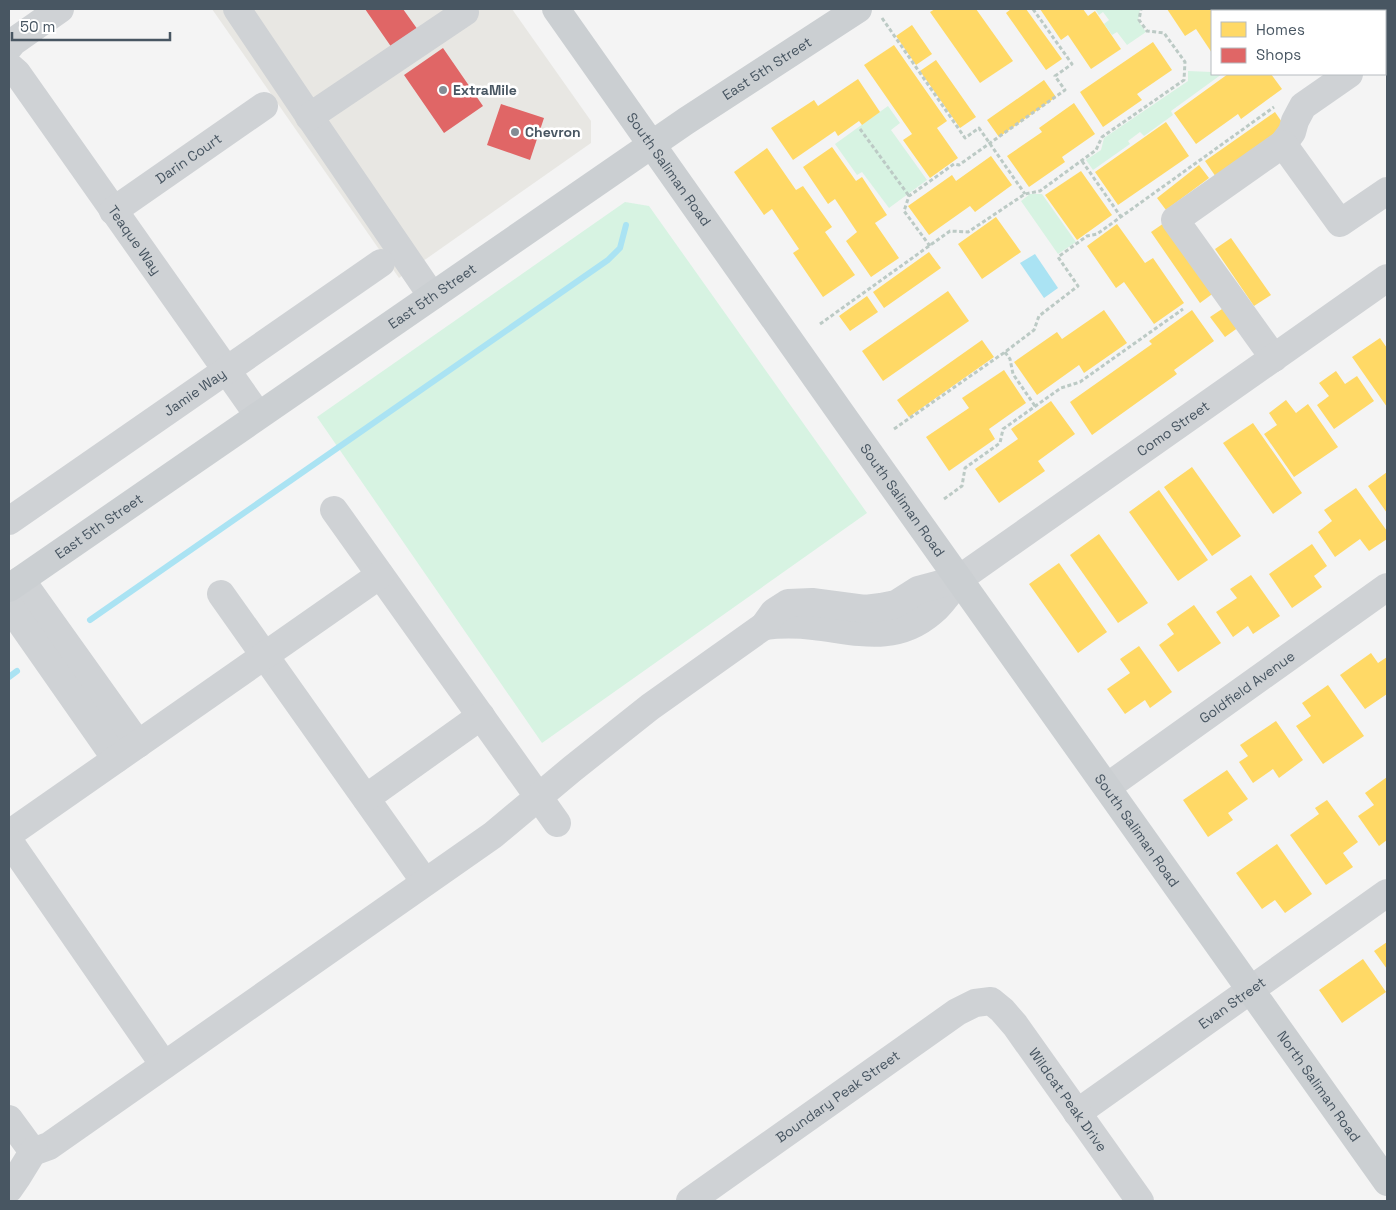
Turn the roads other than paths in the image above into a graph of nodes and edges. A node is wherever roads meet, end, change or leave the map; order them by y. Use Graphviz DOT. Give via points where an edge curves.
graph roads {
  1 [pos="60,9"];
  2 [pos="237,9"];
  3 [pos="556,9"];
  4 [pos="465,12"];
  5 [pos="870,13"];
  6 [pos="9,47"];
  7 [pos="9,66"];
  8 [pos="1348,75"];
  9 [pos="264,106"];
  10 [pos="309,117"];
  11 [pos="652,144"];
  12 [pos="1283,144"];
  13 [pos="1387,191"];
  14 [pos="113,211"];
  15 [pos="381,263"];
  16 [pos="1387,278"];
  17 [pos="432,296"];
  18 [pos="1274,358"];
  19 [pos="226,371"];
  20 [pos="258,416"];
  21 [pos="334,510"];
  22 [pos="9,520"];
  23 [pos="380,575"];
  24 [pos="959,579"];
  25 [pos="15,584"];
  26 [pos="1387,588"];
  27 [pos="221,594"];
  28 [pos="9,606"];
  29 [pos="265,656"];
  30 [pos="92,702"];
  31 [pos="481,716"];
  32 [pos="138,744"];
  33 [pos="116,759"];
  34 [pos="1107,787"];
  35 [pos="539,797"];
  36 [pos="366,798"];
  37 [pos="557,823"];
  38 [pos="9,834"];
  39 [pos="9,841"];
  40 [pos="425,882"];
  41 [pos="1387,893"];
  42 [pos="1251,990"];
  43 [pos="991,1001"];
  44 [pos="164,1065"];
  45 [pos="1077,1113"];
  46 [pos="9,1118"];
  47 [pos="34,1150"];
  48 [pos="1387,1182"];
  49 [pos="9,1188"];
  50 [pos="690,1201"];
  51 [pos="1140,1201"];
  1 -- 6 [label="street"];
  2 -- 10 [label="street"];
  3 -- 11 [label="main road, South Saliman Road"];
  4 -- 10 [label="street"];
  5 -- 11 [label="main road, East 5th Street"];
  7 -- 14 [label="street, Teaque Way"];
  8 -- 12 [label="street" via="1303,106"];
  9 -- 14 [label="street, Darin Court"];
  10 -- 17 [label="street"];
  11 -- 17 [label="main road, East 5th Street"];
  11 -- 24 [label="main road, South Saliman Road"];
  12 -- 13 [label="street" via="1340,223"];
  12 -- 18 [label="street" via="1175,220"];
  14 -- 19 [label="street, Teaque Way"];
  15 -- 19 [label="street, Jamie Way"];
  16 -- 18 [label="street, Como Street"];
  17 -- 20 [label="main road, East 5th Street"];
  18 -- 24 [label="street, Como Street"];
  19 -- 20 [label="street, Teaque Way"];
  19 -- 22 [label="street, Jamie Way"];
  20 -- 25 [label="main road, East 5th Street"];
  21 -- 23 [label="street"];
  23 -- 29 [label="street"];
  23 -- 31 [label="street"];
  24 -- 34 [label="main road, South Saliman Road"];
  24 -- 35 [label="street" via="918,590 896,604 829,616 802,602 788,603 774,612 764,626 650,707"];
  25 -- 30 [label="street"];
  26 -- 34 [label="street, Goldfield Avenue"];
  27 -- 29 [label="street"];
  28 -- 30 [label="street"];
  29 -- 32 [label="street"];
  29 -- 36 [label="street"];
  30 -- 32 [label="street"];
  30 -- 33 [label="street"];
  31 -- 35 [label="street"];
  31 -- 36 [label="street"];
  32 -- 33 [label="street"];
  33 -- 38 [label="street"];
  34 -- 42 [label="main road, South Saliman Road"];
  35 -- 37 [label="street"];
  35 -- 40 [label="street"];
  36 -- 40 [label="street"];
  39 -- 44 [label="street"];
  40 -- 44 [label="street"];
  41 -- 42 [label="street, Evan Street"];
  42 -- 45 [label="street, Evan Street"];
  42 -- 48 [label="main road, North Saliman Road"];
  43 -- 45 [label="street, Wildcat Peak Drive" via="1015,1025"];
  43 -- 50 [label="street, Boundary Peak Street" via="975,1003 957,1012"];
  44 -- 47 [label="street" via="49,1146"];
  45 -- 51 [label="street, Wildcat Peak Drive"];
  46 -- 47 [label="street"];
  47 -- 49 [label="street"];
}
